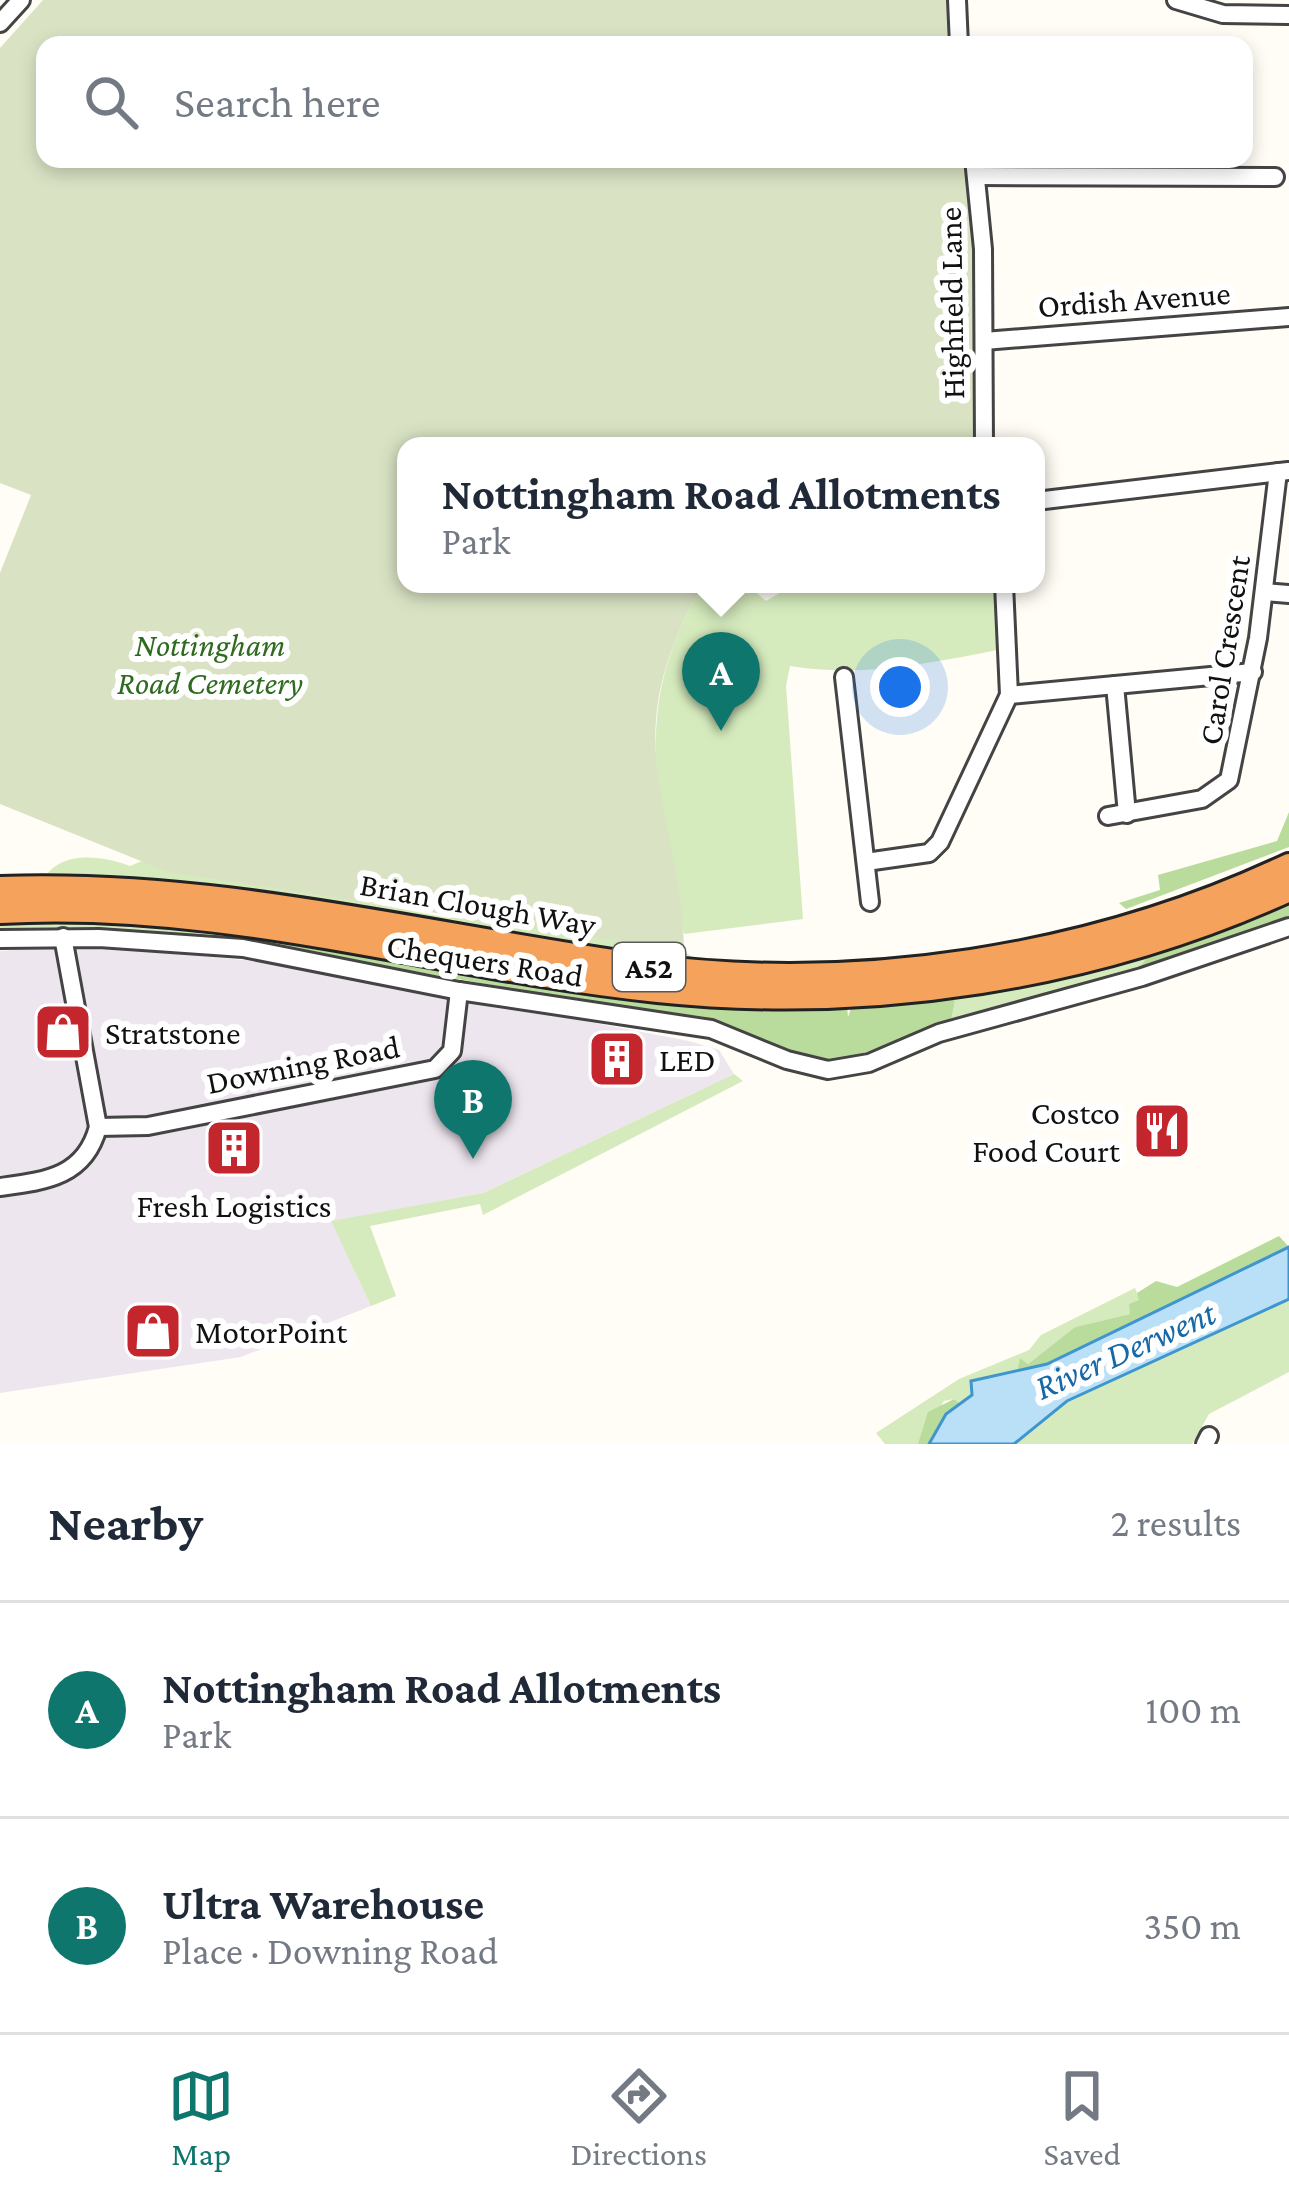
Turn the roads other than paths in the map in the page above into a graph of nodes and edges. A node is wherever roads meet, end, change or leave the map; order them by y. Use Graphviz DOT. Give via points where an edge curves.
graph roads {
  1 [pos="21,0"];
  2 [pos="957,0"];
  3 [pos="1176,0"];
  4 [pos="1289,15"];
  5 [pos="0,23"];
  6 [pos="959,36"];
  7 [pos="976,168"];
  8 [pos="1006,168"];
  9 [pos="1275,177"];
  10 [pos="1289,317"];
  11 [pos="984,341"];
  12 [pos="984,437"];
  13 [pos="1283,471"];
  14 [pos="1045,500"];
  15 [pos="1265,592"];
  16 [pos="1004,593"];
  17 [pos="1289,594"];
  18 [pos="1253,673"];
  19 [pos="844,677"];
  20 [pos="1115,685"];
  21 [pos="1009,695"];
  22 [pos="866,862"];
  23 [pos="1289,866"];
  24 [pos="0,889"];
  25 [pos="1289,890"];
  26 [pos="870,902"];
  27 [pos="0,911"];
  28 [pos="1289,927"];
  29 [pos="63,938"];
  30 [pos="0,939"];
  31 [pos="459,991"];
  32 [pos="98,1127"];
  33 [pos="0,1187"];
  1 -- 5 [label="street"];
  2 -- 6 [label="street"];
  3 -- 4 [label="street" via="1223,14"];
  7 -- 11 [label="street, Highfield Lane"];
  8 -- 9 [label="street"];
  10 -- 11 [label="street, Ordish Avenue"];
  11 -- 12 [label="street, Highfield Lane"];
  13 -- 14 [label="street"];
  13 -- 15 [label="street, Carol Crescent"];
  15 -- 17 [label="street"];
  15 -- 18 [label="street, Carol Crescent"];
  16 -- 21 [label="street"];
  18 -- 20 [label="street"];
  18 -- 20 [label="street, Carol Crescent" via="1229,780 1202,799 1118,815"];
  19 -- 22 [label="street"];
  20 -- 21 [label="street"];
  21 -- 22 [label="street" via="936,848"];
  22 -- 26 [label="street"];
  23 -- 24 [label="highway, Brian Clough Way / A52" via="1196,904 1032,950 818,974 641,966 209,894"];
  25 -- 27 [label="highway, Brian Clough Way / A52" via="1066,964 958,985 809,996 616,985 220,917"];
  28 -- 31 [label="street, Chequers Road" via="956,1028 869,1063 814,1068 711,1029"];
  29 -- 30 [label="street, Chequers Road"];
  29 -- 31 [label="street, Chequers Road" via="243,948"];
  29 -- 32 [label="street"];
  31 -- 32 [label="street, Downing Road" via="452,1051 435,1069 148,1126"];
  32 -- 33 [label="street" via="77,1166 52,1180"];
}
